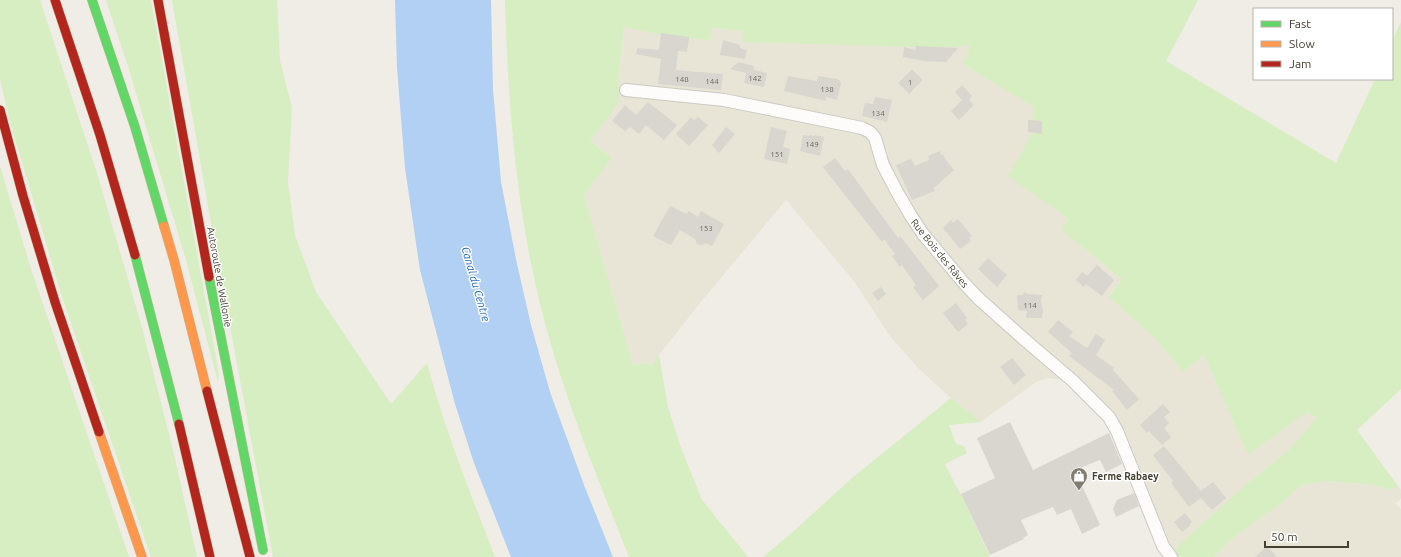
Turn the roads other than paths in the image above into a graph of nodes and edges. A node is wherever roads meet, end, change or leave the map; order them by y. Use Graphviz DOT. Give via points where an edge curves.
graph roads {
  1 [pos="55,0"];
  2 [pos="92,0"];
  3 [pos="158,0"];
  4 [pos="626,90"];
  5 [pos="0,110"];
  6 [pos="142,557"];
  7 [pos="210,557"];
  8 [pos="250,557"];
  9 [pos="264,557"];
  10 [pos="1171,557"];
  1 -- 7 [label="highway" via="100,135 139,269 176,410"];
  2 -- 8 [label="highway" via="135,127 174,260"];
  3 -- 9 [label="highway, Autoroute de Wallonie" via="219,333"];
  4 -- 10 [label="street, Rue Bois des Râves" via="724,100 862,128 870,132 875,138 883,165 911,216 963,282 1109,416 1163,546"];
  5 -- 6 [label="highway" via="22,196 55,302"];
}
